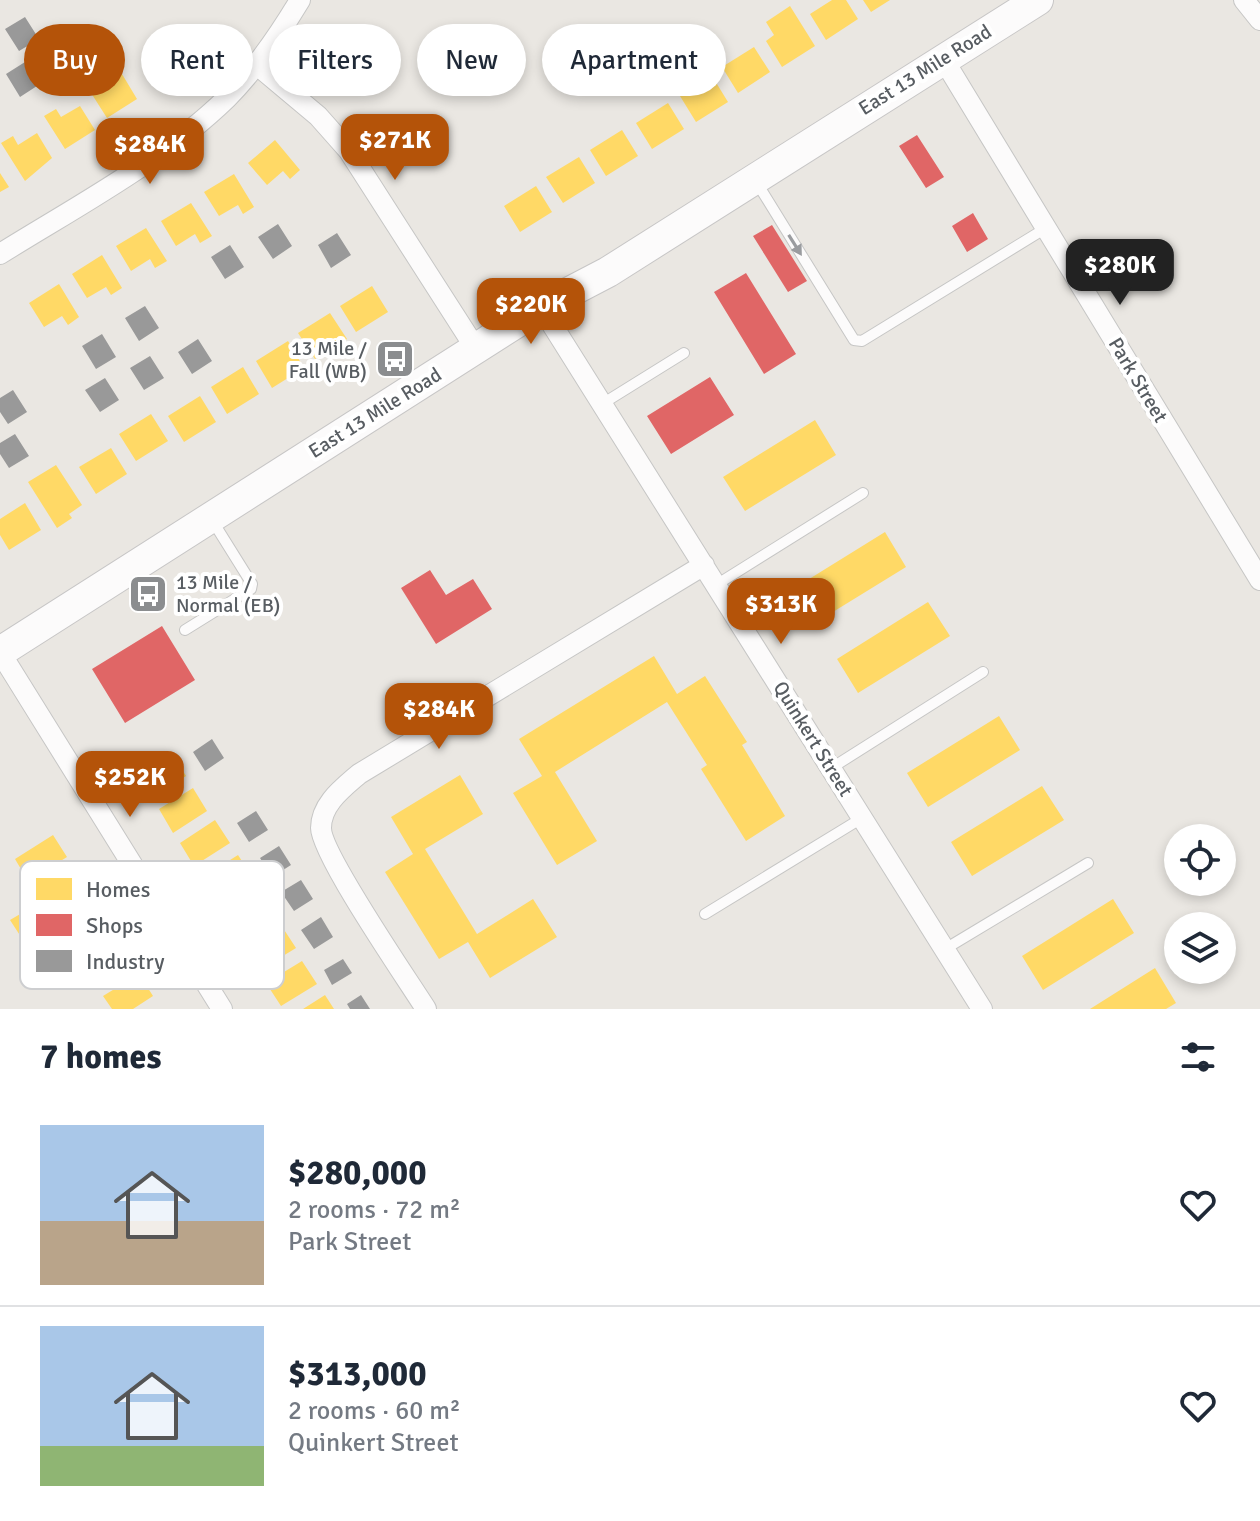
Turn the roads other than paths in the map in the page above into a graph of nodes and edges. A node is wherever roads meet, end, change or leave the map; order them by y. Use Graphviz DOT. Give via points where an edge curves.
graph roads {
  1 [pos="300,0"];
  2 [pos="1038,0"];
  3 [pos="1244,0"];
  4 [pos="1260,20"];
  5 [pos="942,57"];
  6 [pos="257,65"];
  7 [pos="754,178"];
  8 [pos="1046,228"];
  9 [pos="0,254"];
  10 [pos="541,307"];
  11 [pos="476,349"];
  12 [pos="684,353"];
  13 [pos="602,404"];
  14 [pos="863,493"];
  15 [pos="211,518"];
  16 [pos="704,565"];
  17 [pos="1260,580"];
  18 [pos="716,585"];
  19 [pos="185,630"];
  20 [pos="0,652"];
  21 [pos="983,672"];
  22 [pos="833,767"];
  23 [pos="862,818"];
  24 [pos="130,861"];
  25 [pos="1088,863"];
  26 [pos="705,914"];
  27 [pos="945,949"];
  28 [pos="210,989"];
  29 [pos="222,1009"];
  30 [pos="426,1009"];
  31 [pos="982,1009"];
  1 -- 6 [label="street"];
  2 -- 5 [label="main road, East 13 Mile Road"];
  3 -- 4 [label="street"];
  5 -- 7 [label="main road, East 13 Mile Road"];
  5 -- 8 [label="street, Park Street"];
  6 -- 9 [label="street" via="228,97 158,155"];
  6 -- 11 [label="street" via="318,116 349,151"];
  7 -- 8 [label="lane, one-way" via="854,340 862,341"];
  7 -- 10 [label="main road, East 13 Mile Road" via="608,272"];
  8 -- 17 [label="street, Park Street"];
  10 -- 11 [label="main road, East 13 Mile Road"];
  10 -- 13 [label="street, Quinkert Street"];
  11 -- 15 [label="main road, East 13 Mile Road"];
  12 -- 13 [label="lane"];
  13 -- 16 [label="street, Quinkert Street"];
  14 -- 18 [label="lane"];
  15 -- 19 [label="lane" via="251,589"];
  15 -- 20 [label="main road, East 13 Mile Road"];
  16 -- 18 [label="street, Quinkert Street"];
  16 -- 30 [label="street" via="359,774 331,799 321,828 333,861"];
  18 -- 22 [label="street, Quinkert Street"];
  20 -- 24 [label="street"];
  21 -- 22 [label="lane"];
  22 -- 23 [label="street, Quinkert Street"];
  23 -- 26 [label="lane"];
  23 -- 27 [label="street, Quinkert Street"];
  25 -- 27 [label="lane"];
  27 -- 31 [label="street, Quinkert Street"];
  28 -- 29 [label="street"];
}
